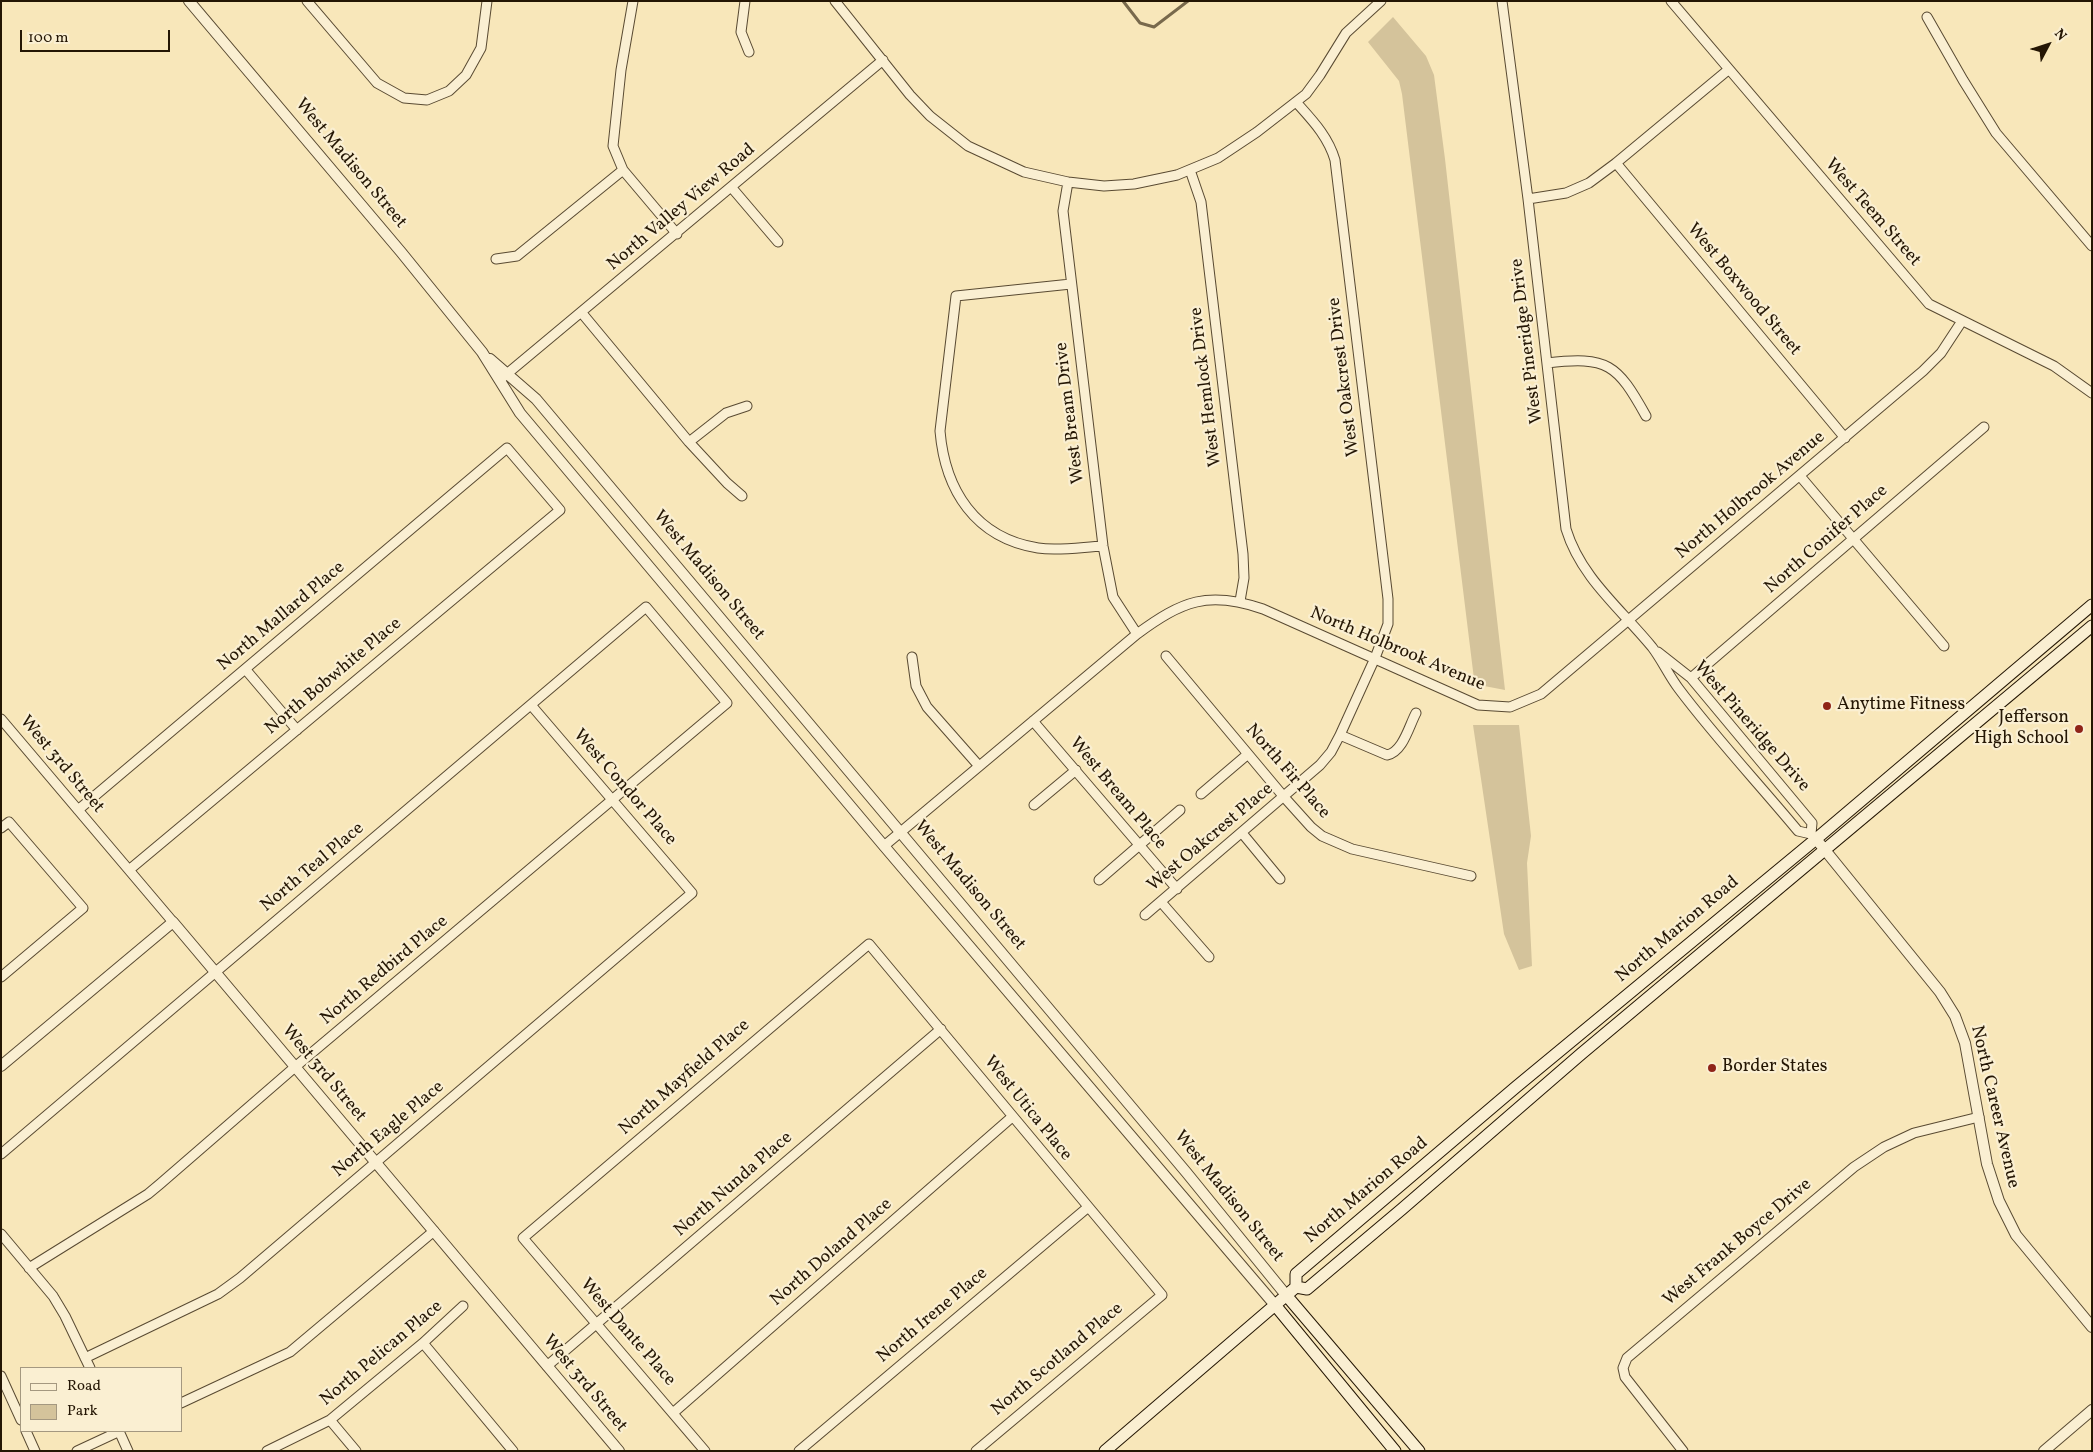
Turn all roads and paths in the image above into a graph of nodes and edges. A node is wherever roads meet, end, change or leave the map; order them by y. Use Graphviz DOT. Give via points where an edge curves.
graph roads {
  1 [pos="189,1"];
  2 [pos="307,1"];
  3 [pos="487,1"];
  4 [pos="632,1"];
  5 [pos="745,1"];
  6 [pos="835,1"];
  7 [pos="1381,1"];
  8 [pos="1502,1"];
  9 [pos="1671,1"];
  10 [pos="1927,17"];
  11 [pos="749,52"];
  12 [pos="884,60"];
  13 [pos="1728,70"];
  14 [pos="1296,102"];
  15 [pos="1616,163"];
  16 [pos="623,170"];
  17 [pos="1190,170"];
  18 [pos="1068,182"];
  19 [pos="732,188"];
  20 [pos="1528,199"];
  21 [pos="677,234"];
  22 [pos="778,242"];
  23 [pos="2092,246"];
  24 [pos="496,259"];
  25 [pos="1071,284"];
  26 [pos="581,312"];
  27 [pos="1962,321"];
  28 [pos="1547,362"];
  29 [pos="503,377"];
  30 [pos="2092,392"];
  31 [pos="747,406"];
  32 [pos="1646,416"];
  33 [pos="1984,427"];
  34 [pos="1845,438"];
  35 [pos="689,442"];
  36 [pos="1800,476"];
  37 [pos="742,496"];
  38 [pos="560,510"];
  39 [pos="1853,539"];
  40 [pos="1103,546"];
  41 [pos="1240,602"];
  42 [pos="2092,605"];
  43 [pos="646,607"];
  44 [pos="1629,620"];
  45 [pos="2092,626"];
  46 [pos="1137,634"];
  47 [pos="1944,646"];
  48 [pos="1653,648"];
  49 [pos="1166,656"];
  50 [pos="912,657"];
  51 [pos="1375,658"];
  52 [pos="246,670"];
  53 [pos="1691,678"];
  54 [pos="531,705"];
  55 [pos="1416,712"];
  56 [pos="1,719"];
  57 [pos="1033,721"];
  58 [pos="296,730"];
  59 [pos="1340,735"];
  60 [pos="1248,754"];
  61 [pos="979,766"];
  62 [pos="1076,770"];
  63 [pos="1201,794"];
  64 [pos="1284,798"];
  65 [pos="614,799"];
  66 [pos="1034,805"];
  67 [pos="78,810"];
  68 [pos="1180,810"];
  69 [pos="1,828"];
  70 [pos="901,832"];
  71 [pos="1242,833"];
  72 [pos="1813,837"];
  73 [pos="884,846"];
  74 [pos="1140,846"];
  75 [pos="1824,850"];
  76 [pos="129,870"];
  77 [pos="1471,876"];
  78 [pos="1280,879"];
  79 [pos="1099,880"];
  80 [pos="1177,889"];
  81 [pos="692,893"];
  82 [pos="1161,902"];
  83 [pos="1145,915"];
  84 [pos="172,922"];
  85 [pos="869,944"];
  86 [pos="1209,957"];
  87 [pos="216,972"];
  88 [pos="1,977"];
  89 [pos="941,1029"];
  90 [pos="1,1066"];
  91 [pos="296,1067"];
  92 [pos="1012,1117"];
  93 [pos="1979,1117"];
  94 [pos="1,1154"];
  95 [pos="376,1163"];
  96 [pos="1087,1208"];
  97 [pos="434,1231"];
  98 [pos="1,1234"];
  99 [pos="523,1238"];
  100 [pos="30,1268"];
  101 [pos="1296,1287"];
  102 [pos="1162,1295"];
  103 [pos="1286,1295"];
  104 [pos="1275,1305"];
  105 [pos="463,1306"];
  106 [pos="596,1324"];
  107 [pos="2092,1327"];
  108 [pos="423,1343"];
  109 [pos="85,1358"];
  110 [pos="547,1366"];
  111 [pos="90,1367"];
  112 [pos="1,1376"];
  113 [pos="182,1403"];
  114 [pos="2092,1410"];
  115 [pos="674,1413"];
  116 [pos="20,1418"];
  117 [pos="330,1420"];
  118 [pos="26,1432"];
  119 [pos="117,1432"];
  120 [pos="119,1432"];
  121 [pos="35,1451"];
  122 [pos="77,1451"];
  123 [pos="128,1451"];
  124 [pos="267,1451"];
  125 [pos="356,1451"];
  126 [pos="513,1451"];
  127 [pos="619,1451"];
  128 [pos="705,1451"];
  129 [pos="799,1451"];
  130 [pos="976,1451"];
  131 [pos="1105,1451"];
  132 [pos="1395,1451"];
  133 [pos="1419,1451"];
  134 [pos="1683,1451"];
  135 [pos="2044,1451"];
  1 -- 29 [label="street, West Madison Street"];
  2 -- 3 [label="street" via="377,83 404,98 427,100 449,91 466,75 482,48"];
  4 -- 16 [label="street" via="613,146"];
  5 -- 11 [label="street" via="741,32"];
  6 -- 12 [label="street"];
  7 -- 14 [label="street" via="1346,33 1313,86"];
  8 -- 20 [label="street, West Pineridge Drive"];
  9 -- 13 [label="street, West Teem Street"];
  10 -- 23 [label="street" via="1996,133"];
  12 -- 18 [label="street" via="930,116 968,146 1024,172"];
  12 -- 19 [label="street, North Valley View Road"];
  13 -- 15 [label="street"];
  13 -- 27 [label="street, West Teem Street" via="1929,304"];
  14 -- 17 [label="street" via="1218,158"];
  14 -- 51 [label="street, West Oakcrest Drive" via="1325,136 1336,166 1388,599 1388,624"];
  15 -- 20 [label="street" via="1582,188"];
  15 -- 34 [label="street, West Boxwood Street"];
  16 -- 21 [label="street"];
  16 -- 24 [label="street" via="517,256"];
  17 -- 18 [label="street" via="1134,184 1104,186"];
  17 -- 41 [label="street, West Hemlock Drive" via="1201,202 1244,554"];
  18 -- 25 [label="street, West Bream Drive" via="1063,211"];
  19 -- 21 [label="street, North Valley View Road"];
  19 -- 22 [label="street"];
  20 -- 28 [label="street, West Pineridge Drive"];
  21 -- 26 [label="street, North Valley View Road"];
  25 -- 40 [label="street, West Bream Drive"];
  25 -- 40 [label="street" via="956,296 941,446 958,496 996,533 1039,548"];
  26 -- 29 [label="street, North Valley View Road"];
  26 -- 35 [label="street"];
  27 -- 30 [label="street, West Teem Street" via="2054,366"];
  27 -- 34 [label="street, North Holbrook Avenue" via="1941,352 1923,371"];
  28 -- 32 [label="street" via="1580,359 1605,366 1628,384"];
  28 -- 44 [label="street, West Pineridge Drive" via="1566,529 1581,564"];
  29 -- 70 [label="street, West Madison Street" via="536,399"];
  29 -- 73 [label="street, West Madison Street" via="520,413"];
  31 -- 35 [label="street" via="726,413"];
  33 -- 39 [label="street, North Conifer Place"];
  34 -- 36 [label="street, North Holbrook Avenue"];
  35 -- 37 [label="street"];
  36 -- 39 [label="street"];
  36 -- 44 [label="street, North Holbrook Avenue"];
  38 -- 52 [label="street, North Mallard Place" via="507,448"];
  38 -- 58 [label="street, North Bobwhite Place"];
  39 -- 47 [label="street"];
  39 -- 53 [label="street, North Conifer Place"];
  40 -- 46 [label="street, West Bream Drive" via="1113,597"];
  41 -- 46 [label="street, North Holbrook Avenue" via="1207,599 1186,604 1161,616"];
  41 -- 51 [label="street, North Holbrook Avenue"];
  42 -- 72 [label="main road, North Marion Road"];
  43 -- 54 [label="street, North Teal Place"];
  43 -- 65 [label="street, North Redbird Place" via="726,703"];
  44 -- 48 [label="street, West Pineridge Drive"];
  44 -- 51 [label="street, North Holbrook Avenue" via="1541,694 1510,707 1478,705"];
  45 -- 75 [label="main road, North Marion Road"];
  46 -- 57 [label="street, North Holbrook Avenue"];
  48 -- 53 [label="street, West Pineridge Drive"];
  48 -- 72 [label="street, West Pineridge Drive" via="1678,688 1798,831"];
  49 -- 60 [label="street, North Fir Place"];
  50 -- 61 [label="street" via="916,686 927,707"];
  51 -- 59 [label="street, West Oakcrest Place"];
  52 -- 58 [label="street"];
  52 -- 67 [label="street, North Mallard Place"];
  53 -- 72 [label="street, West Pineridge Drive" via="1812,823"];
  54 -- 65 [label="street, West Condor Place"];
  54 -- 87 [label="street, North Teal Place"];
  55 -- 59 [label="street" via="1399,748 1387,755"];
  56 -- 67 [label="street, West 3rd Street"];
  57 -- 61 [label="street, North Holbrook Avenue"];
  57 -- 62 [label="street, West Bream Place"];
  58 -- 76 [label="street, North Bobwhite Place"];
  59 -- 64 [label="street, West Oakcrest Place" via="1320,765"];
  60 -- 63 [label="street"];
  60 -- 64 [label="street, North Fir Place"];
  61 -- 70 [label="street, North Holbrook Avenue"];
  62 -- 66 [label="street"];
  62 -- 74 [label="street, West Bream Place"];
  64 -- 71 [label="street, West Oakcrest Place"];
  64 -- 77 [label="street, North Fir Place" via="1310,828 1334,842"];
  65 -- 81 [label="street, West Condor Place"];
  65 -- 91 [label="street, North Redbird Place"];
  67 -- 76 [label="street, West 3rd Street"];
  68 -- 74 [label="street"];
  69 -- 88 [label="street" via="9,822 83,908"];
  70 -- 73 [label="street, North Holbrook Avenue"];
  70 -- 103 [label="street, West Madison Street"];
  71 -- 78 [label="street"];
  71 -- 80 [label="street, West Oakcrest Place"];
  72 -- 75 [label="street, North Career Avenue"];
  72 -- 101 [label="main road, North Marion Road" via="1296,1274"];
  73 -- 104 [label="street, West Madison Street"];
  74 -- 79 [label="street"];
  74 -- 80 [label="street, West Bream Place"];
  75 -- 93 [label="street, North Career Avenue" via="1940,992 1955,1016 1965,1043"];
  75 -- 101 [label="main road, North Marion Road" via="1307,1289"];
  76 -- 84 [label="street, West 3rd Street"];
  80 -- 82 [label="street, West Oakcrest Place"];
  81 -- 95 [label="street, North Eagle Place"];
  82 -- 83 [label="street, West Oakcrest Place"];
  82 -- 86 [label="street"];
  84 -- 87 [label="street, West 3rd Street"];
  84 -- 90 [label="street"];
  85 -- 89 [label="street, West Utica Place"];
  85 -- 99 [label="street, North Mayfield Place"];
  87 -- 91 [label="street, West 3rd Street"];
  87 -- 94 [label="street, North Teal Place"];
  89 -- 92 [label="street, West Utica Place"];
  89 -- 106 [label="street, North Nunda Place"];
  91 -- 95 [label="street, West 3rd Street"];
  91 -- 100 [label="street, North Redbird Place" via="148,1194"];
  92 -- 96 [label="street, West Utica Place"];
  92 -- 115 [label="street, North Doland Place"];
  93 -- 107 [label="street, North Career Avenue" via="1987,1164 1999,1201 2016,1235"];
  93 -- 134 [label="street, West Frank Boyce Drive" via="1914,1133 1884,1147 1854,1167 1627,1358 1623,1368 1625,1377"];
  95 -- 97 [label="street, West 3rd Street"];
  95 -- 109 [label="street, North Eagle Place" via="218,1294"];
  96 -- 102 [label="street, West Utica Place"];
  96 -- 129 [label="street, North Irene Place"];
  97 -- 110 [label="street, West 3rd Street"];
  97 -- 113 [label="street" via="290,1352"];
  98 -- 100 [label="street"];
  99 -- 106 [label="street, West Dante Place"];
  100 -- 109 [label="street" via="59,1306"];
  101 -- 103 [label="main road, North Marion Road"];
  102 -- 130 [label="street, North Scotland Place"];
  103 -- 104 [label="main road, North Marion Road"];
  103 -- 133 [label="main road, West Madison Street"];
  104 -- 131 [label="main road, North Marion Road"];
  104 -- 132 [label="main road, West Madison Street"];
  105 -- 108 [label="street, North Pelican Place"];
  106 -- 110 [label="street, North Nunda Place"];
  106 -- 115 [label="street, West Dante Place"];
  108 -- 117 [label="street, North Pelican Place"];
  108 -- 126 [label="street"];
  109 -- 111 [label="street"];
  110 -- 127 [label="street, West 3rd Street"];
  112 -- 116 [label="street"];
  114 -- 135 [label="street"];
  115 -- 128 [label="street, West Dante Place"];
  117 -- 124 [label="street, North Pelican Place"];
  117 -- 125 [label="street"];
  118 -- 121 [label="street"];
  119 -- 122 [label="street"];
  120 -- 123 [label="street"];
}
